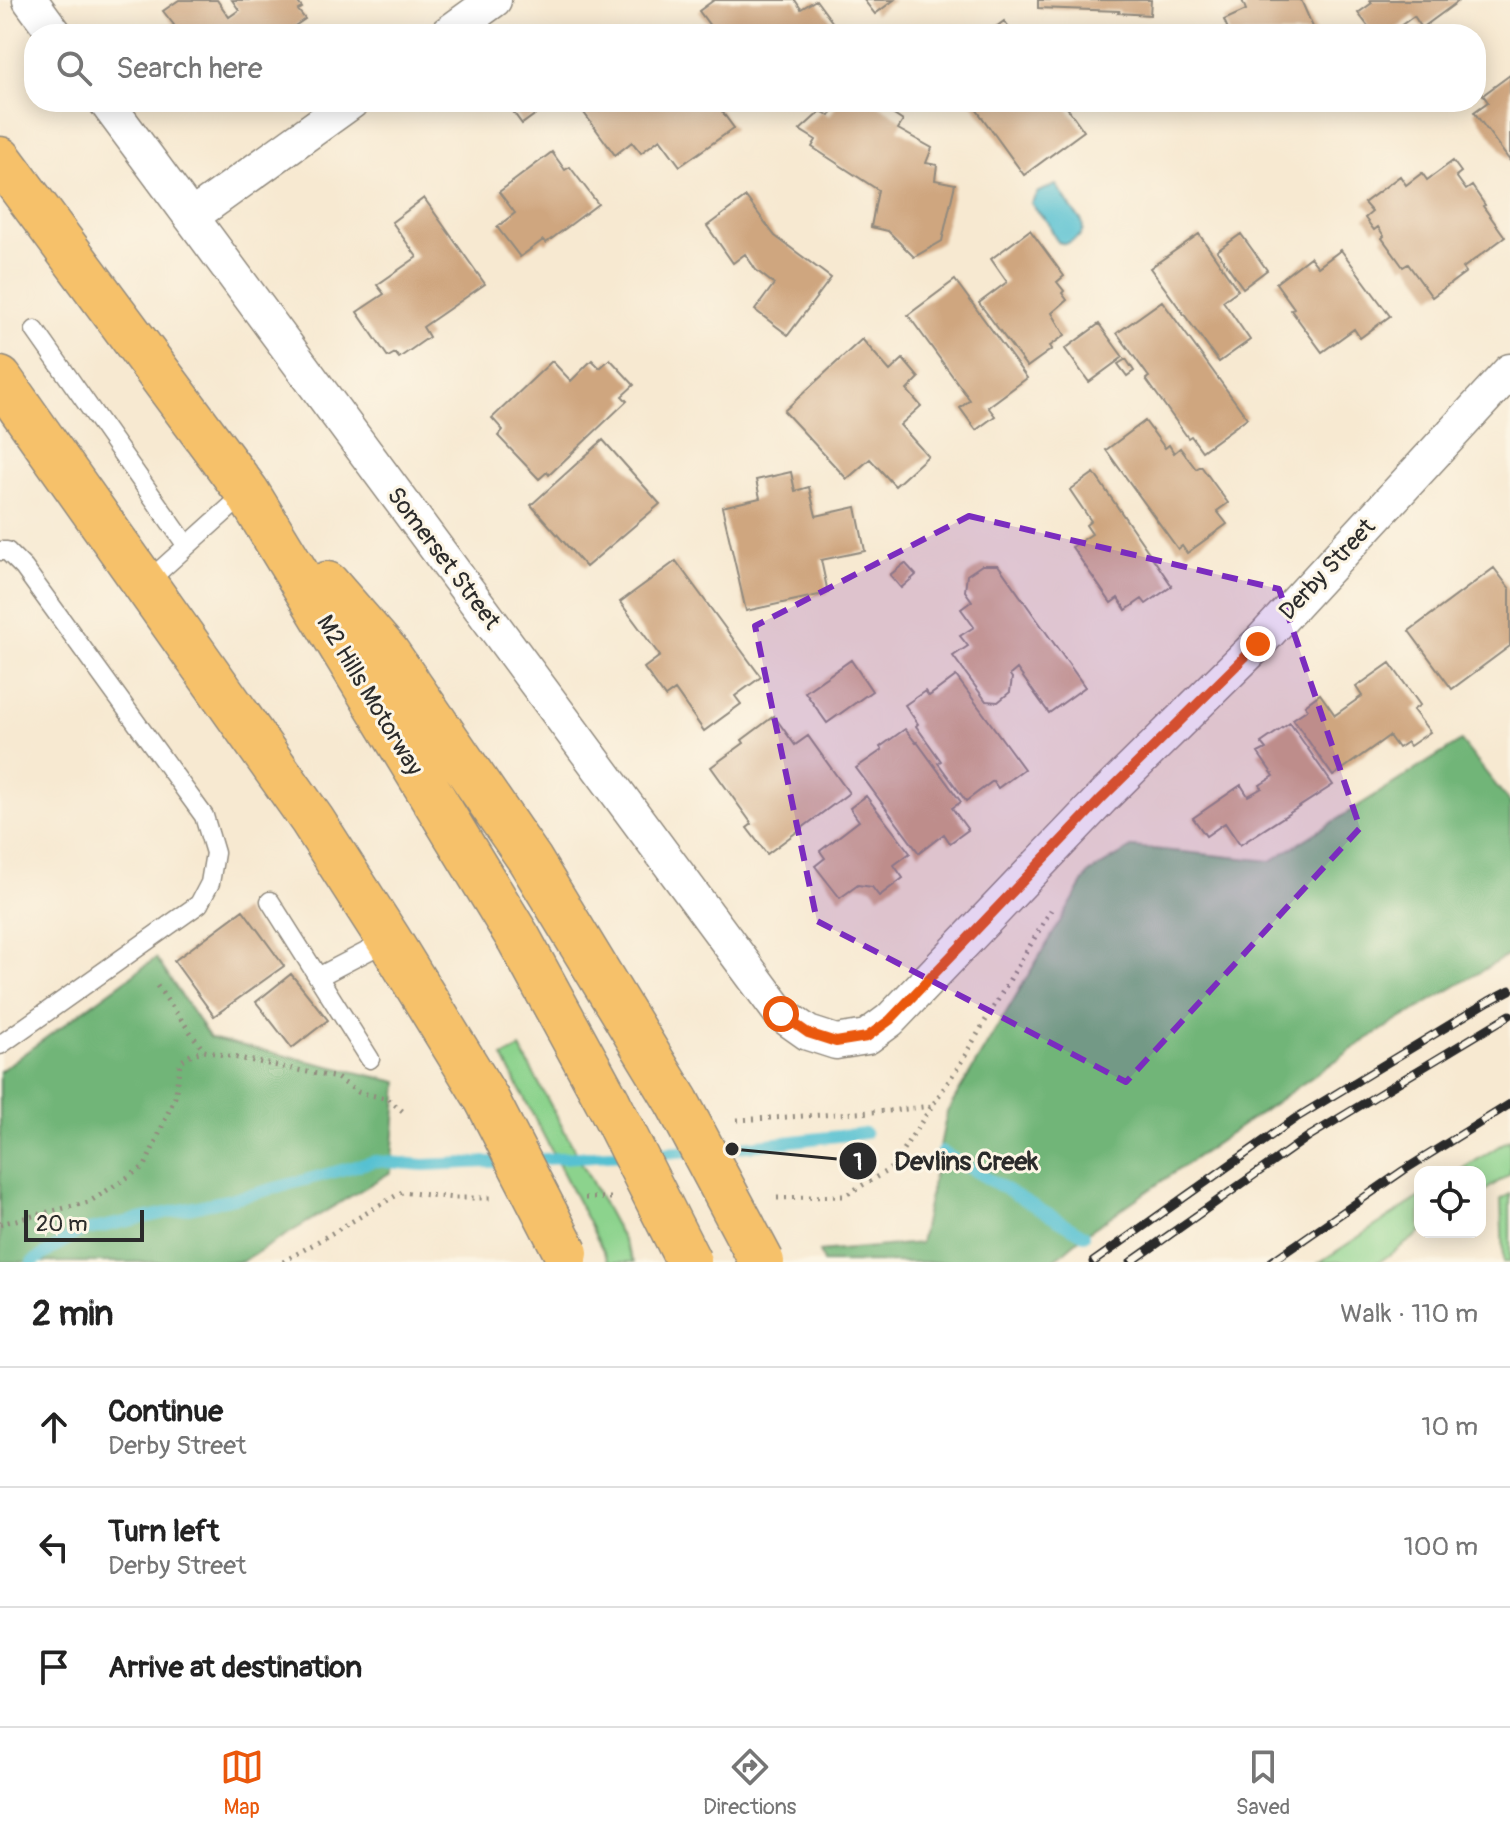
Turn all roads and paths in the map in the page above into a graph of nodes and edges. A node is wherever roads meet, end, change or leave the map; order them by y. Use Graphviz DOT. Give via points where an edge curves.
graph roads {
  1 [pos="30,0"];
  2 [pos="494,0"];
  3 [pos="48,24"];
  4 [pos="461,24"];
  5 [pos="113,112"];
  6 [pos="337,112"];
  7 [pos="0,159"];
  8 [pos="191,217"];
  9 [pos="35,330"];
  10 [pos="1510,371"];
  11 [pos="0,379"];
  12 [pos="247,492"];
  13 [pos="187,546"];
  14 [pos="0,551"];
  15 [pos="144,585"];
  16 [pos="270,901"];
  17 [pos="1051,910"];
  18 [pos="389,940"];
  19 [pos="318,977"];
  20 [pos="157,986"];
  21 [pos="781,1014"];
  22 [pos="0,1045"];
  23 [pos="204,1051"];
  24 [pos="370,1059"];
  25 [pos="933,1106"];
  26 [pos="405,1113"];
  27 [pos="737,1120"];
  28 [pos="502,1198"];
  29 [pos="581,1198"];
  30 [pos="613,1198"];
  31 [pos="770,1198"];
  32 [pos="0,1224"];
  33 [pos="568,1258"];
  34 [pos="283,1262"];
  35 [pos="689,1262"];
  36 [pos="762,1262"];
  1 -- 3 [label="street"];
  2 -- 4 [label="street"];
  5 -- 8 [label="street, Somerset Street"];
  6 -- 8 [label="street"];
  7 -- 12 [label="highway, M2 Hills Motorway"];
  8 -- 21 [label="street, Somerset Street"];
  9 -- 13 [label="lane"];
  10 -- 21 [label="street, Derby Street" via="1258,644 890,1020 867,1037 836,1042 808,1033"];
  11 -- 15 [label="highway"];
  12 -- 13 [label="lane"];
  12 -- 35 [label="highway, M2 Hills Motorway, bridge" via="519,939"];
  12 -- 36 [label="highway, bridge" via="388,654 530,860 677,1102"];
  13 -- 15 [label="lane"];
  14 -- 22 [label="lane" via="7,551 24,568 204,816 215,853 210,883 199,904"];
  15 -- 18 [label="highway" via="312,820"];
  16 -- 19 [label="lane"];
  17 -- 25 [label="path"];
  18 -- 19 [label="lane"];
  18 -- 33 [label="highway, bridge" via="486,1098"];
  19 -- 24 [label="lane"];
  20 -- 23 [label="path"];
  23 -- 26 [label="path" via="337,1078 358,1092 388,1099"];
  23 -- 32 [label="path" via="180,1062 175,1097 145,1166 89,1202"];
  25 -- 27 [label="path"];
  25 -- 31 [label="path" via="890,1169 844,1196"];
  28 -- 34 [label="path" via="402,1192"];
  29 -- 30 [label="path"];
}
